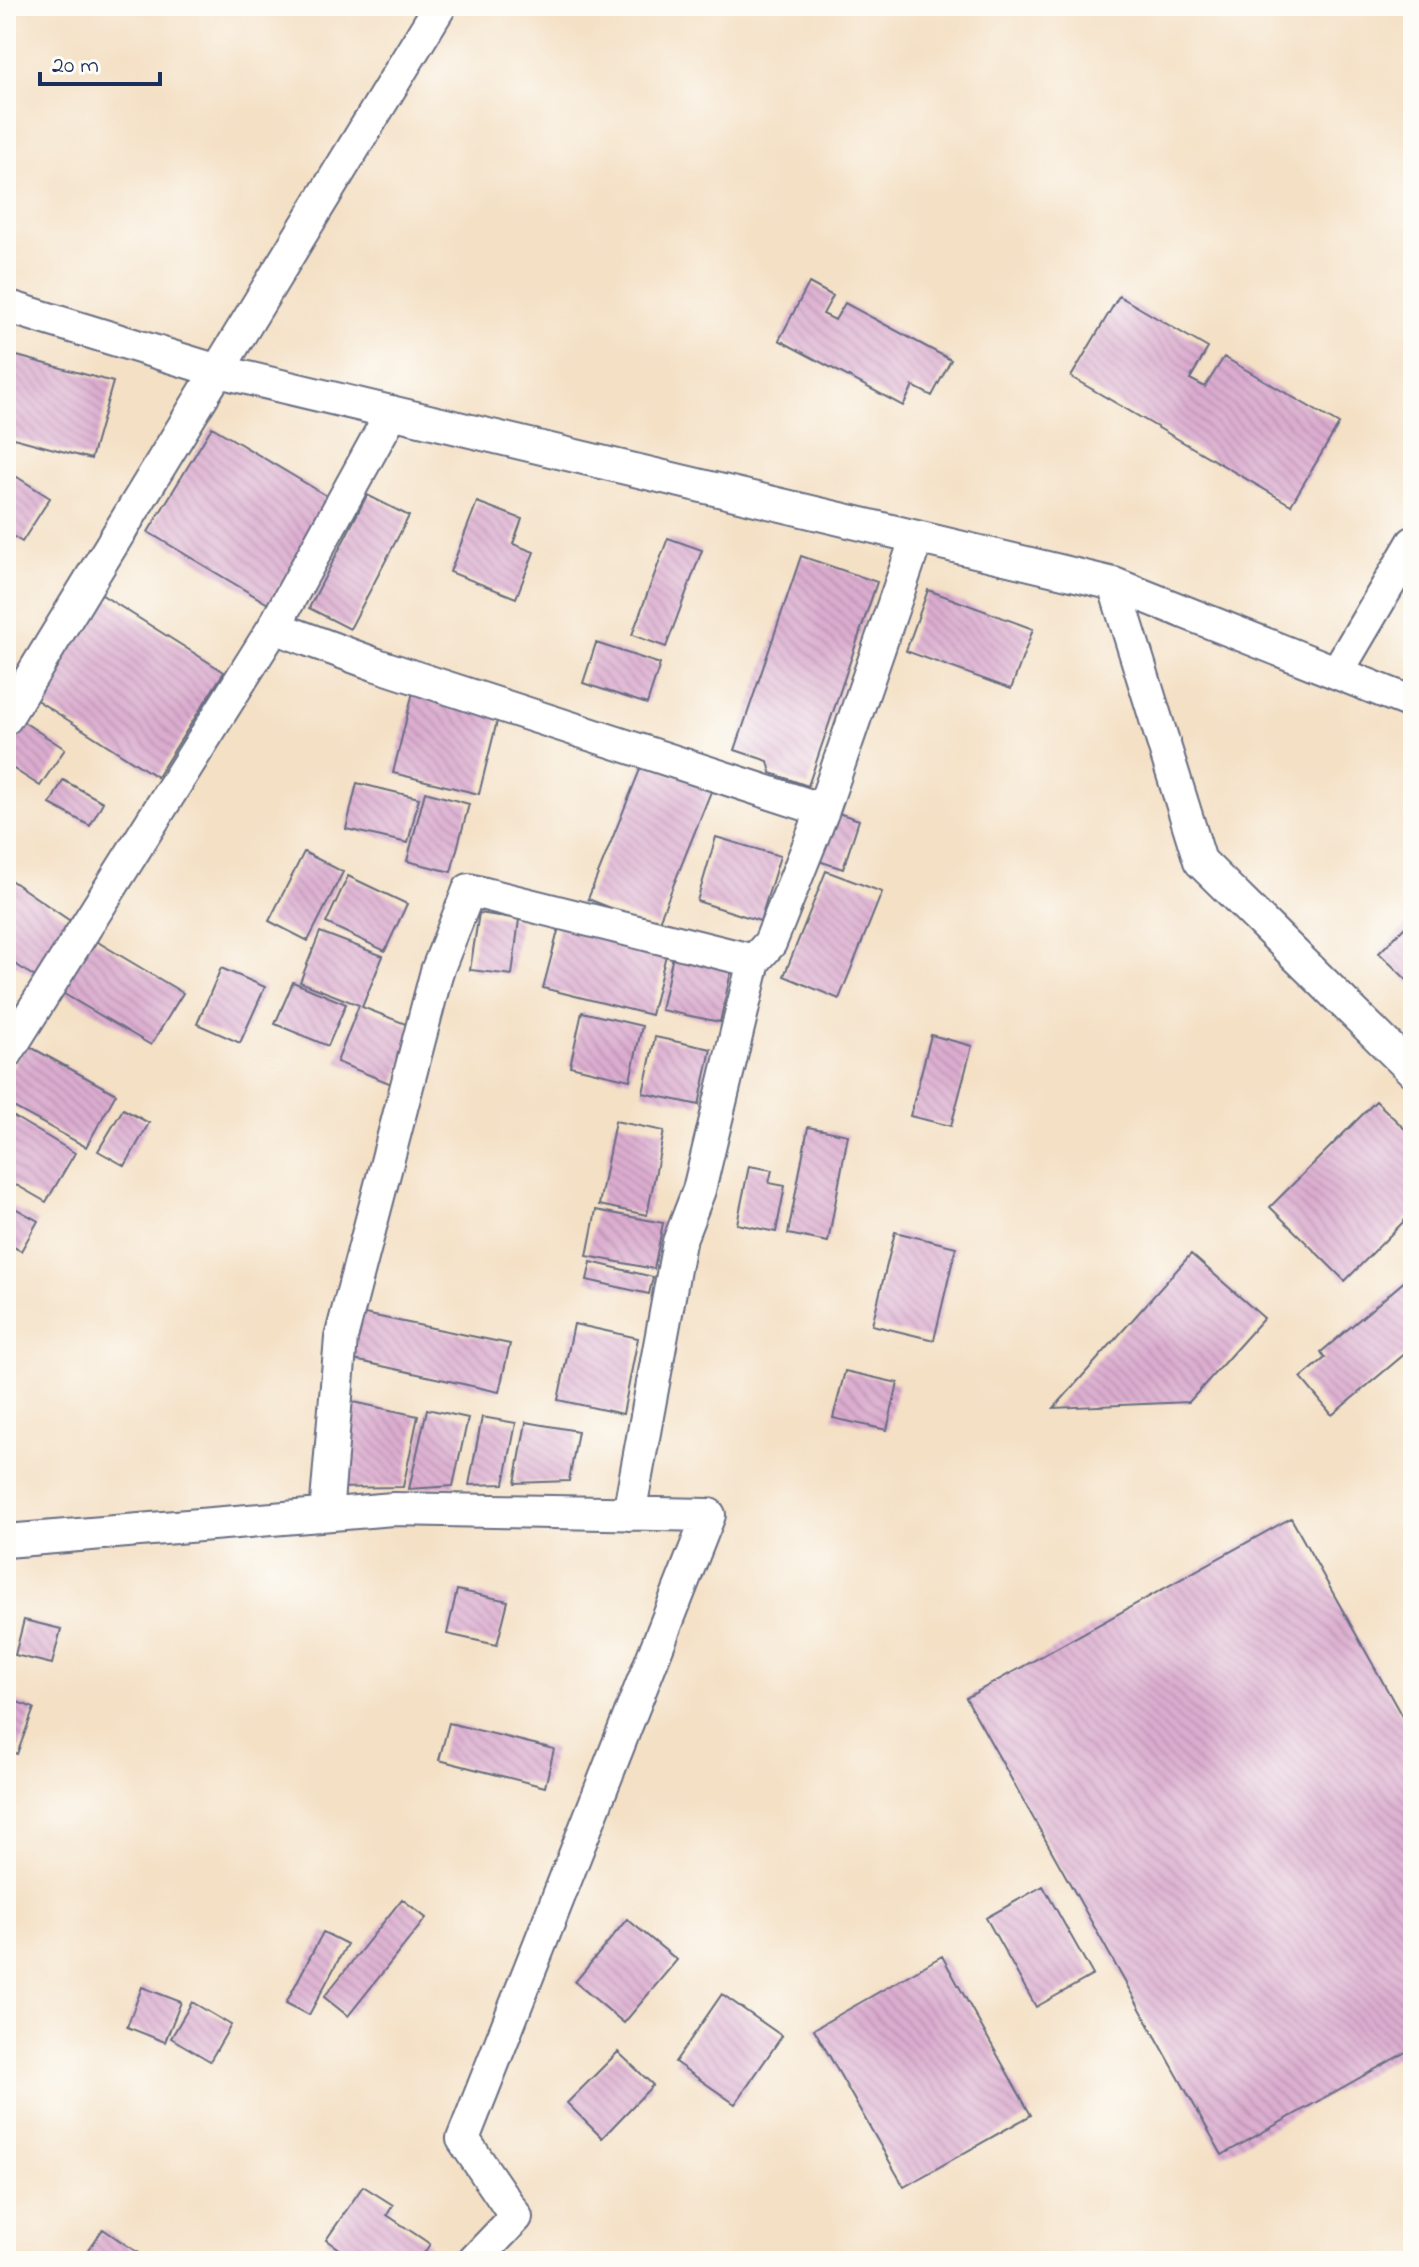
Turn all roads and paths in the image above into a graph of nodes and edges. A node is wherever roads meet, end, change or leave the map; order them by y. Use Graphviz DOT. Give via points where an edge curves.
graph roads {
  1 [pos="440,6"];
  2 [pos="6,306"];
  3 [pos="218,371"];
  4 [pos="392,412"];
  5 [pos="917,537"];
  6 [pos="1413,543"];
  7 [pos="1114,584"];
  8 [pos="274,627"];
  9 [pos="1337,672"];
  10 [pos="1413,703"];
  11 [pos="6,718"];
  12 [pos="823,810"];
  13 [pos="754,961"];
  14 [pos="6,1054"];
  15 [pos="1413,1071"];
  16 [pos="326,1514"];
  17 [pos="629,1514"];
  18 [pos="6,1541"];
  19 [pos="474,2261"];
  1 -- 3 [label="street"];
  2 -- 3 [label="street"];
  3 -- 4 [label="street"];
  3 -- 11 [label="street"];
  4 -- 5 [label="street"];
  4 -- 8 [label="street"];
  5 -- 7 [label="street"];
  5 -- 12 [label="street"];
  6 -- 9 [label="street"];
  7 -- 9 [label="street"];
  7 -- 15 [label="street" via="1200,861"];
  8 -- 12 [label="street"];
  8 -- 14 [label="street"];
  9 -- 10 [label="street"];
  12 -- 13 [label="street" via="770,943"];
  13 -- 16 [label="street" via="469,890 437,971 341,1338"];
  13 -- 17 [label="street" via="699,1190 679,1242"];
  16 -- 17 [label="street" via="393,1509"];
  16 -- 18 [label="street"];
  17 -- 19 [label="street" via="709,1515 463,2139 516,2217"];
}
